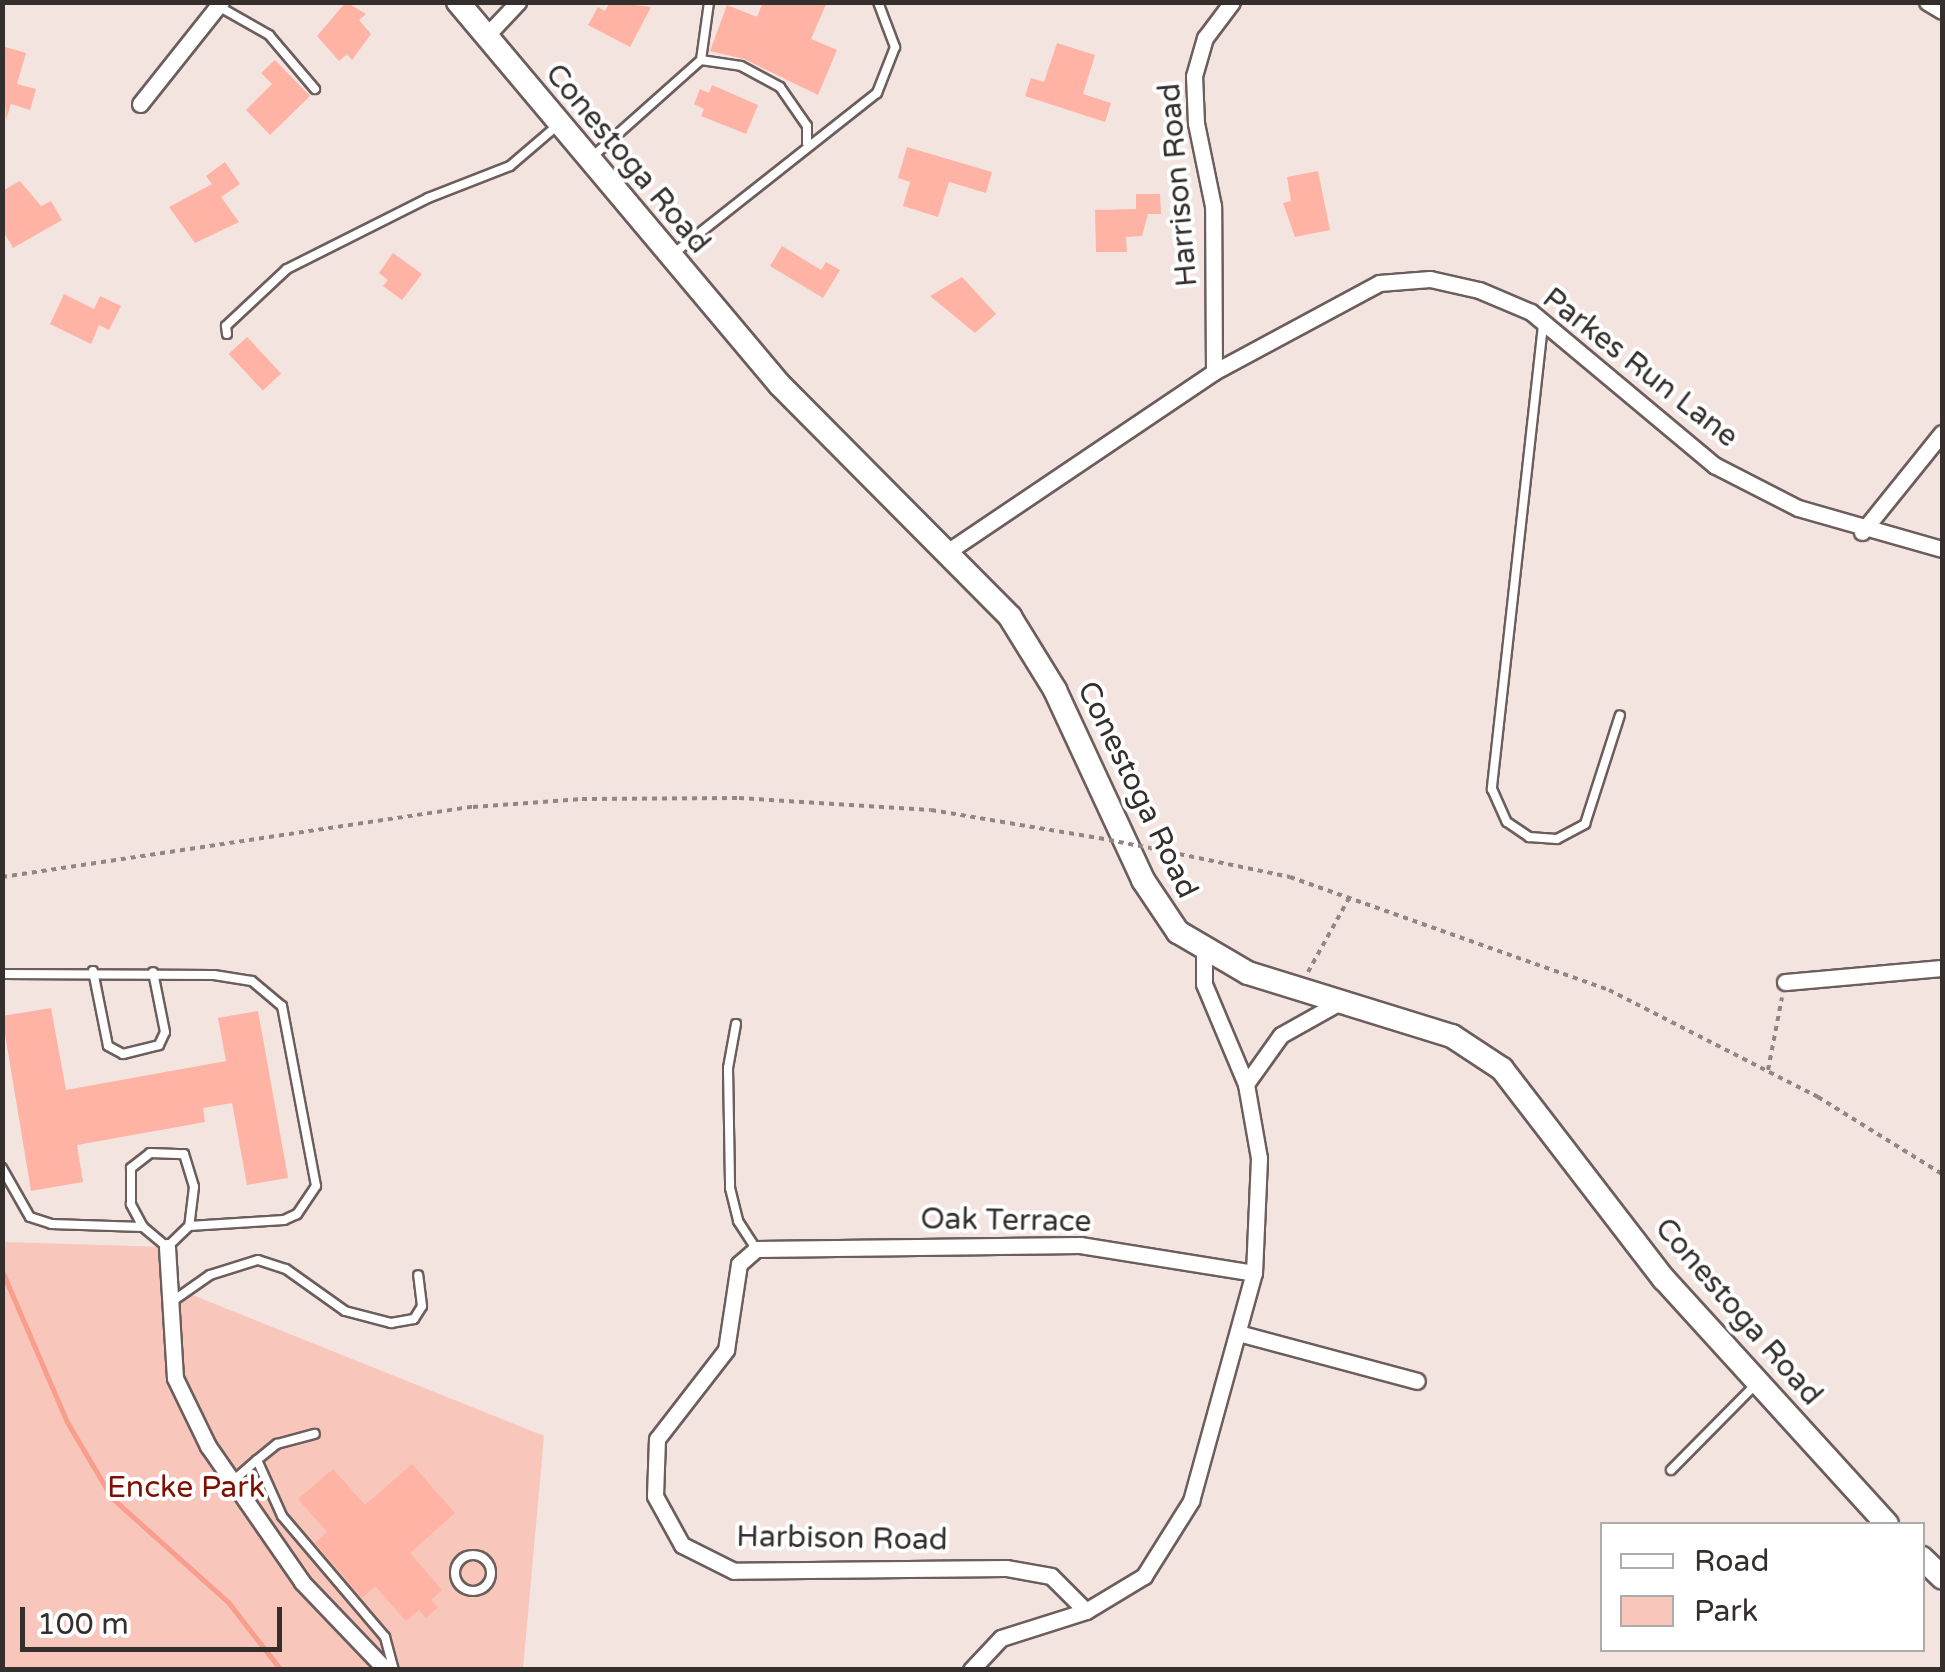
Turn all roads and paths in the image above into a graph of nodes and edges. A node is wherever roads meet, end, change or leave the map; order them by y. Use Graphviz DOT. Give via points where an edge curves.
graph roads {
  1 [pos="458,2"];
  2 [pos="518,2"];
  3 [pos="708,2"];
  4 [pos="878,2"];
  5 [pos="1232,2"];
  6 [pos="1927,2"];
  7 [pos="220,4"];
  8 [pos="1942,11"];
  9 [pos="486,36"];
  10 [pos="700,60"];
  11 [pos="315,89"];
  12 [pos="140,104"];
  13 [pos="559,124"];
  14 [pos="807,143"];
  15 [pos="589,160"];
  16 [pos="669,256"];
  17 [pos="1543,322"];
  18 [pos="227,334"];
  19 [pos="1214,372"];
  20 [pos="1942,433"];
  21 [pos="1862,532"];
  22 [pos="1942,549"];
  23 [pos="950,550"];
  24 [pos="1620,714"];
  25 [pos="2,877"];
  26 [pos="1350,896"];
  27 [pos="1204,952"];
  28 [pos="1942,968"];
  29 [pos="94,972"];
  30 [pos="153,972"];
  31 [pos="2,974"];
  32 [pos="1785,982"];
  33 [pos="1300,990"];
  34 [pos="1338,1003"];
  35 [pos="736,1024"];
  36 [pos="1768,1070"];
  37 [pos="1246,1084"];
  38 [pos="2,1168"];
  39 [pos="1942,1174"];
  40 [pos="189,1226"];
  41 [pos="144,1227"];
  42 [pos="167,1247"];
  43 [pos="756,1249"];
  44 [pos="1254,1273"];
  45 [pos="418,1275"];
  46 [pos="170,1302"];
  47 [pos="1238,1333"];
  48 [pos="1417,1382"];
  49 [pos="1757,1383"];
  50 [pos="315,1434"];
  51 [pos="257,1460"];
  52 [pos="1671,1470"];
  53 [pos="232,1482"];
  54 [pos="1884,1522"];
  55 [pos="490,1568"];
  56 [pos="1086,1611"];
  57 [pos="386,1670"];
  58 [pos="394,1670"];
  59 [pos="971,1670"];
  1 -- 9 [label="main road, Conestoga Road"];
  2 -- 9 [label="street"];
  3 -- 10 [label="lane"];
  4 -- 14 [label="lane" via="895,47 889,71 860,110"];
  5 -- 19 [label="street, Harrison Road" via="1205,38 1194,76 1213,206"];
  6 -- 8 [label="street"];
  7 -- 11 [label="lane" via="269,35"];
  7 -- 12 [label="street"];
  9 -- 13 [label="main road, Conestoga Road"];
  10 -- 14 [label="lane" via="740,66 780,86 807,126"];
  10 -- 15 [label="lane"];
  13 -- 15 [label="main road, Conestoga Road"];
  13 -- 18 [label="lane" via="510,166 428,198 287,268 226,326"];
  14 -- 16 [label="lane"];
  15 -- 16 [label="main road, Conestoga Road"];
  16 -- 23 [label="main road, Conestoga Road" via="780,385"];
  17 -- 19 [label="street, Parkes Run Lane" via="1479,290 1430,280 1379,283"];
  17 -- 21 [label="street, Parkes Run Lane" via="1714,465"];
  17 -- 24 [label="lane" via="1492,789 1507,822 1529,837 1557,839 1585,824"];
  19 -- 23 [label="street, Parkes Run Lane"];
  20 -- 21 [label="street"];
  21 -- 22 [label="street, Parkes Run Lane"];
  23 -- 27 [label="main road, Conestoga Road" via="1010,618 1055,690 1154,899"];
  25 -- 26 [label="path, bridge" via="474,807 740,798 931,810 1150,848"];
  26 -- 33 [label="path"];
  26 -- 36 [label="path" via="1609,990"];
  27 -- 33 [label="main road, Conestoga Road"];
  27 -- 37 [label="street" via="1204,984"];
  28 -- 32 [label="street"];
  29 -- 30 [label="lane"];
  29 -- 30 [label="lane" via="108,1046 124,1054 159,1045 165,1032"];
  29 -- 31 [label="lane"];
  30 -- 40 [label="lane" via="252,981 282,1006 316,1186 308,1202 284,1220"];
  32 -- 36 [label="path"];
  33 -- 34 [label="main road, Conestoga Road"];
  34 -- 37 [label="street" via="1281,1035"];
  34 -- 49 [label="main road, Conestoga Road" via="1452,1036 1502,1068 1664,1280"];
  35 -- 43 [label="lane" via="728,1068 730,1188 738,1221"];
  36 -- 39 [label="path"];
  37 -- 44 [label="street" via="1258,1158"];
  38 -- 41 [label="lane" via="30,1217 52,1224"];
  40 -- 41 [label="lane" via="194,1187 184,1154 150,1153 131,1168 131,1204"];
  40 -- 42 [label="lane"];
  41 -- 42 [label="lane"];
  42 -- 46 [label="street"];
  43 -- 44 [label="street, Oak Terrace" via="1080,1245"];
  43 -- 56 [label="street, Harbison Road" via="738,1264 726,1350 656,1439 655,1496 682,1544 734,1571 1006,1568 1052,1576"];
  44 -- 47 [label="street"];
  45 -- 46 [label="lane" via="422,1306 414,1319 391,1324 345,1311 286,1268 258,1260 210,1275"];
  46 -- 53 [label="street" via="175,1378"];
  47 -- 48 [label="street"];
  47 -- 56 [label="street" via="1190,1501 1144,1576"];
  49 -- 52 [label="lane"];
  49 -- 54 [label="main road, Conestoga Road"];
  50 -- 51 [label="lane" via="277,1444"];
  51 -- 53 [label="lane"];
  51 -- 58 [label="lane" via="282,1516 385,1637"];
  53 -- 57 [label="street" via="302,1582"];
  55 -- 55 [label="lane" via="483,1558 466,1556 457,1565 457,1582 478,1591 490,1579"];
  56 -- 59 [label="street" via="1001,1638"];
}
